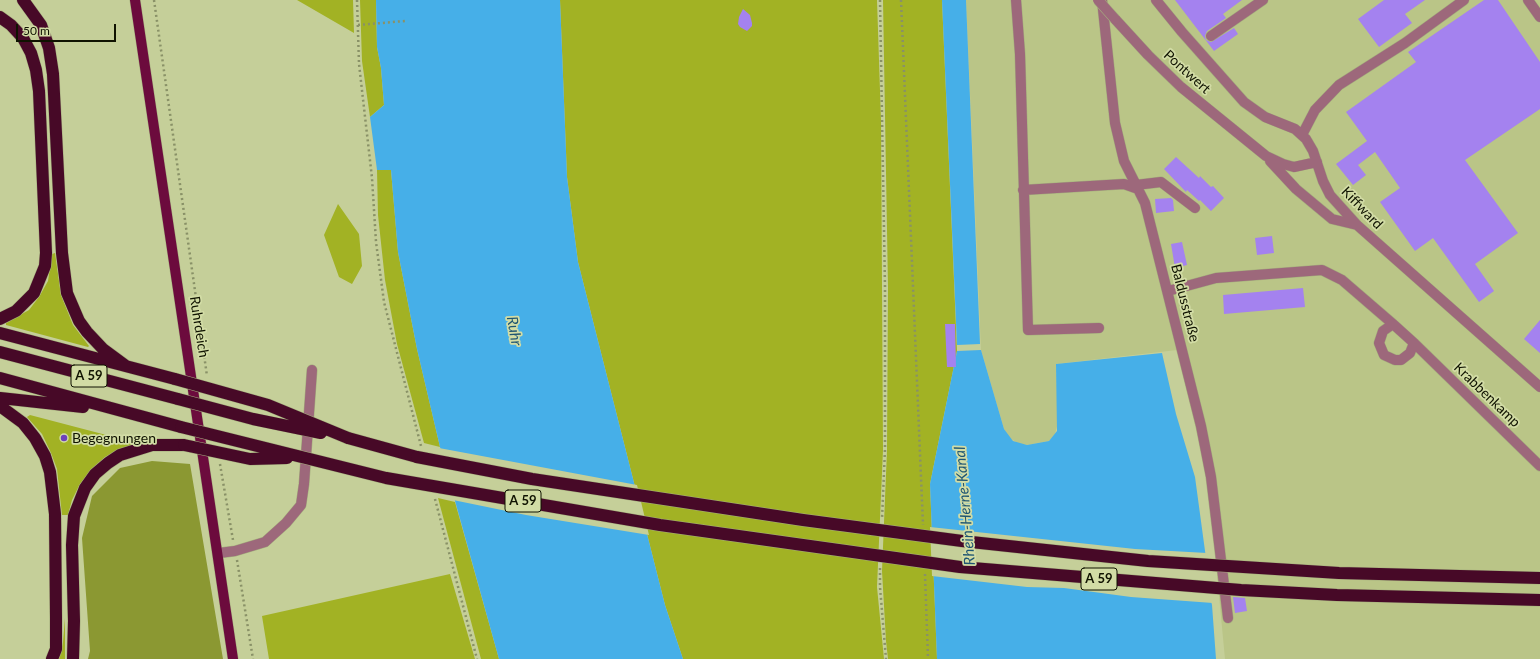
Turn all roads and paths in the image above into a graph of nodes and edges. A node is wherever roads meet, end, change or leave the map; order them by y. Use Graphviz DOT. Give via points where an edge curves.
graph roads {
  1 [pos="23,0"];
  2 [pos="135,0"];
  3 [pos="154,0"];
  4 [pos="357,0"];
  5 [pos="880,0"];
  6 [pos="901,0"];
  7 [pos="1016,0"];
  8 [pos="1098,0"];
  9 [pos="1102,0"];
  10 [pos="1156,0"];
  11 [pos="1263,0"];
  12 [pos="1464,0"];
  13 [pos="1528,0"];
  14 [pos="0,17"];
  15 [pos="1540,17"];
  16 [pos="404,21"];
  17 [pos="358,25"];
  18 [pos="1210,36"];
  19 [pos="1302,135"];
  20 [pos="1266,156"];
  21 [pos="1317,162"];
  22 [pos="1137,187"];
  23 [pos="1023,190"];
  24 [pos="1195,208"];
  25 [pos="1358,225"];
  26 [pos="1168,290"];
  27 [pos="0,319"];
  28 [pos="1393,324"];
  29 [pos="1099,328"];
  30 [pos="0,333"];
  31 [pos="1414,343"];
  32 [pos="0,352"];
  33 [pos="126,366"];
  34 [pos="312,370"];
  35 [pos="207,375"];
  36 [pos="0,378"];
  37 [pos="1540,387"];
  38 [pos="0,398"];
  39 [pos="0,406"];
  40 [pos="118,411"];
  41 [pos="348,438"];
  42 [pos="422,451"];
  43 [pos="304,458"];
  44 [pos="1540,466"];
  45 [pos="435,497"];
  46 [pos="882,524"];
  47 [pos="923,532"];
  48 [pos="218,553"];
  49 [pos="880,563"];
  50 [pos="925,571"];
  51 [pos="1540,578"];
  52 [pos="1540,600"];
  53 [pos="1228,618"];
  54 [pos="52,659"];
  55 [pos="73,659"];
  56 [pos="233,659"];
  57 [pos="477,659"];
  58 [pos="886,659"];
  59 [pos="928,659"];
  1 -- 33 [label="highway" via="41,25 49,48 53,74 62,253 67,293 79,321 87,332 103,349"];
  2 -- 48 [label="main road, Ruhrdeich"];
  3 -- 35 [label="path"];
  4 -- 17 [label="path"];
  5 -- 46 [label="path" via="885,287 885,449"];
  6 -- 47 [label="path"];
  7 -- 23 [label="street" via="1020,54"];
  8 -- 20 [label="street, Pontwert, bridge" via="1148,56"];
  9 -- 22 [label="street, Baldusstraße" via="1115,123 1124,161"];
  10 -- 19 [label="street, Kiffward" via="1244,102 1254,111 1295,129"];
  11 -- 18 [label="street"];
  12 -- 19 [label="street" via="1405,43 1339,85 1315,110"];
  13 -- 15 [label="street"];
  14 -- 27 [label="highway" via="23,38 31,52 36,70 46,253 45,266 34,293 16,311"];
  16 -- 17 [label="path"];
  17 -- 42 [label="path" via="359,64 384,302"];
  19 -- 21 [label="street, Kiffward"];
  20 -- 21 [label="street, Pontwert" via="1294,166"];
  20 -- 25 [label="street, Pontwert" via="1296,188 1332,219"];
  21 -- 25 [label="street, Kiffward" via="1322,181 1330,195"];
  22 -- 23 [label="street" via="1124,184"];
  22 -- 24 [label="street" via="1161,182"];
  22 -- 26 [label="street, Baldusstraße" via="1145,203"];
  23 -- 29 [label="street" via="1028,330"];
  25 -- 37 [label="street, Kiffward"];
  26 -- 28 [label="street, Krabbenkamp" via="1216,278 1322,270 1342,280"];
  26 -- 53 [label="street, Baldusstraße" via="1202,426 1211,477"];
  28 -- 31 [label="street, Krabbenkamp"];
  28 -- 31 [label="street" via="1383,331 1380,337 1380,350 1384,355 1401,360 1410,353"];
  30 -- 33 [label="highway"];
  31 -- 44 [label="street, Krabbenkamp"];
  32 -- 41 [label="highway, A 59, bridge" via="253,420"];
  33 -- 41 [label="highway, bridge" via="268,405"];
  34 -- 48 [label="street" via="301,505 265,542"];
  36 -- 40 [label="highway, A 59"];
  38 -- 40 [label="highway"];
  39 -- 54 [label="highway" via="23,423 31,433 45,456 50,472 55,514 56,649"];
  40 -- 43 [label="highway, A 59, bridge"];
  41 -- 51 [label="highway, A 59, bridge" via="417,457 532,479 962,541 1148,561 1236,567 1338,573"];
  43 -- 52 [label="highway, A 59, bridge" via="386,478 660,525 960,567 1241,590"];
  43 -- 55 [label="highway, bridge" via="250,459 184,445 152,445 120,455 95,474 85,488 74,516"];
  45 -- 57 [label="path"];
  48 -- 56 [label="main road, Ruhrdeich"];
  49 -- 58 [label="path"];
  50 -- 59 [label="path"];
}
